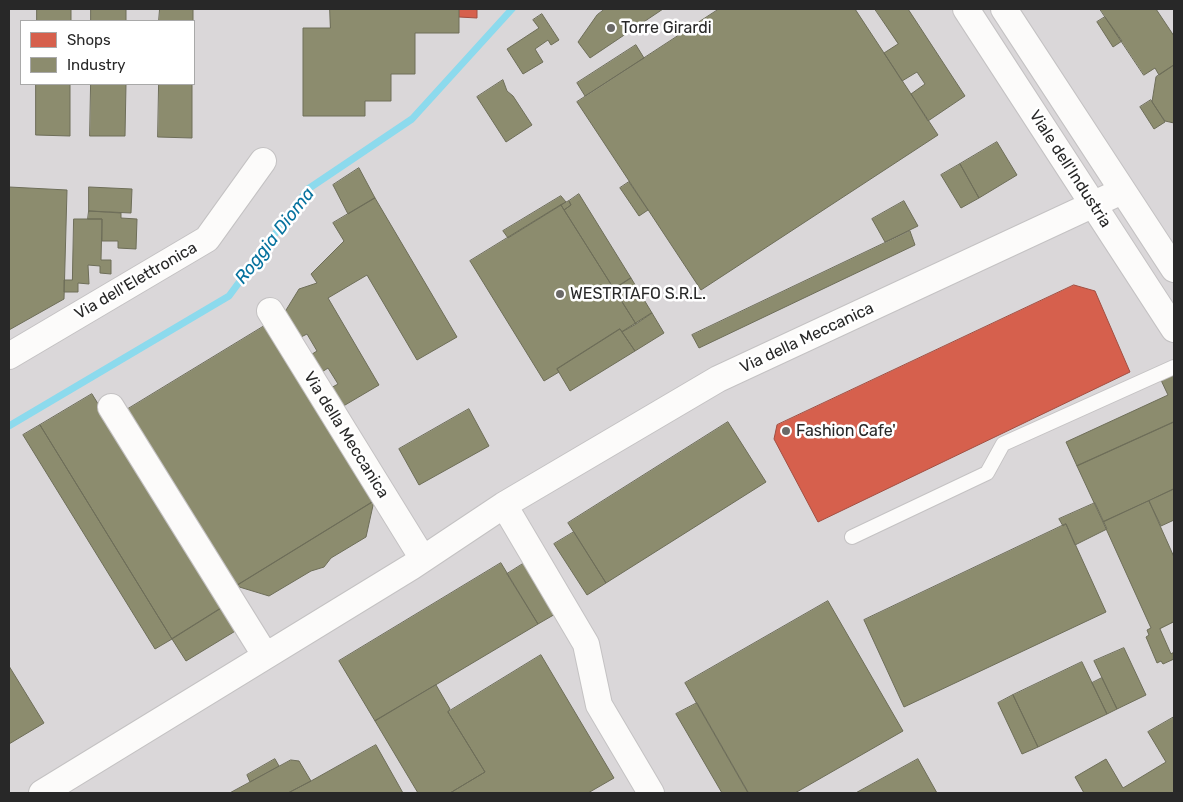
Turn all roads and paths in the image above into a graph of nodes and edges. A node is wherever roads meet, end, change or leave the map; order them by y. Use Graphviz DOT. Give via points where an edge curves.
graph roads {
  1 [pos="966,9"];
  2 [pos="1004,9"];
  3 [pos="263,161"];
  4 [pos="1122,191"];
  5 [pos="1094,206"];
  6 [pos="1174,269"];
  7 [pos="270,311"];
  8 [pos="1174,329"];
  9 [pos="9,356"];
  10 [pos="1174,367"];
  11 [pos="111,407"];
  12 [pos="504,505"];
  13 [pos="852,537"];
  14 [pos="423,559"];
  15 [pos="265,655"];
  16 [pos="42,793"];
  17 [pos="651,793"];
  1 -- 5 [label="street, Viale dell'Industria"];
  2 -- 4 [label="street, Viale dell'Industria"];
  3 -- 9 [label="street, Via dell'Elettronica" via="207,239"];
  4 -- 5 [label="street, Via della Meccanica"];
  4 -- 6 [label="street, Viale dell'Industria"];
  5 -- 8 [label="street, Viale dell'Industria"];
  5 -- 12 [label="street, Via della Meccanica" via="718,379"];
  7 -- 14 [label="street, Via della Meccanica"];
  10 -- 13 [label="lane" via="1003,444 987,473"];
  11 -- 15 [label="street"];
  12 -- 14 [label="street, Via della Meccanica"];
  12 -- 17 [label="street" via="586,644 599,705"];
  14 -- 15 [label="street, Via della Meccanica"];
  15 -- 16 [label="street, Via della Meccanica"];
}
